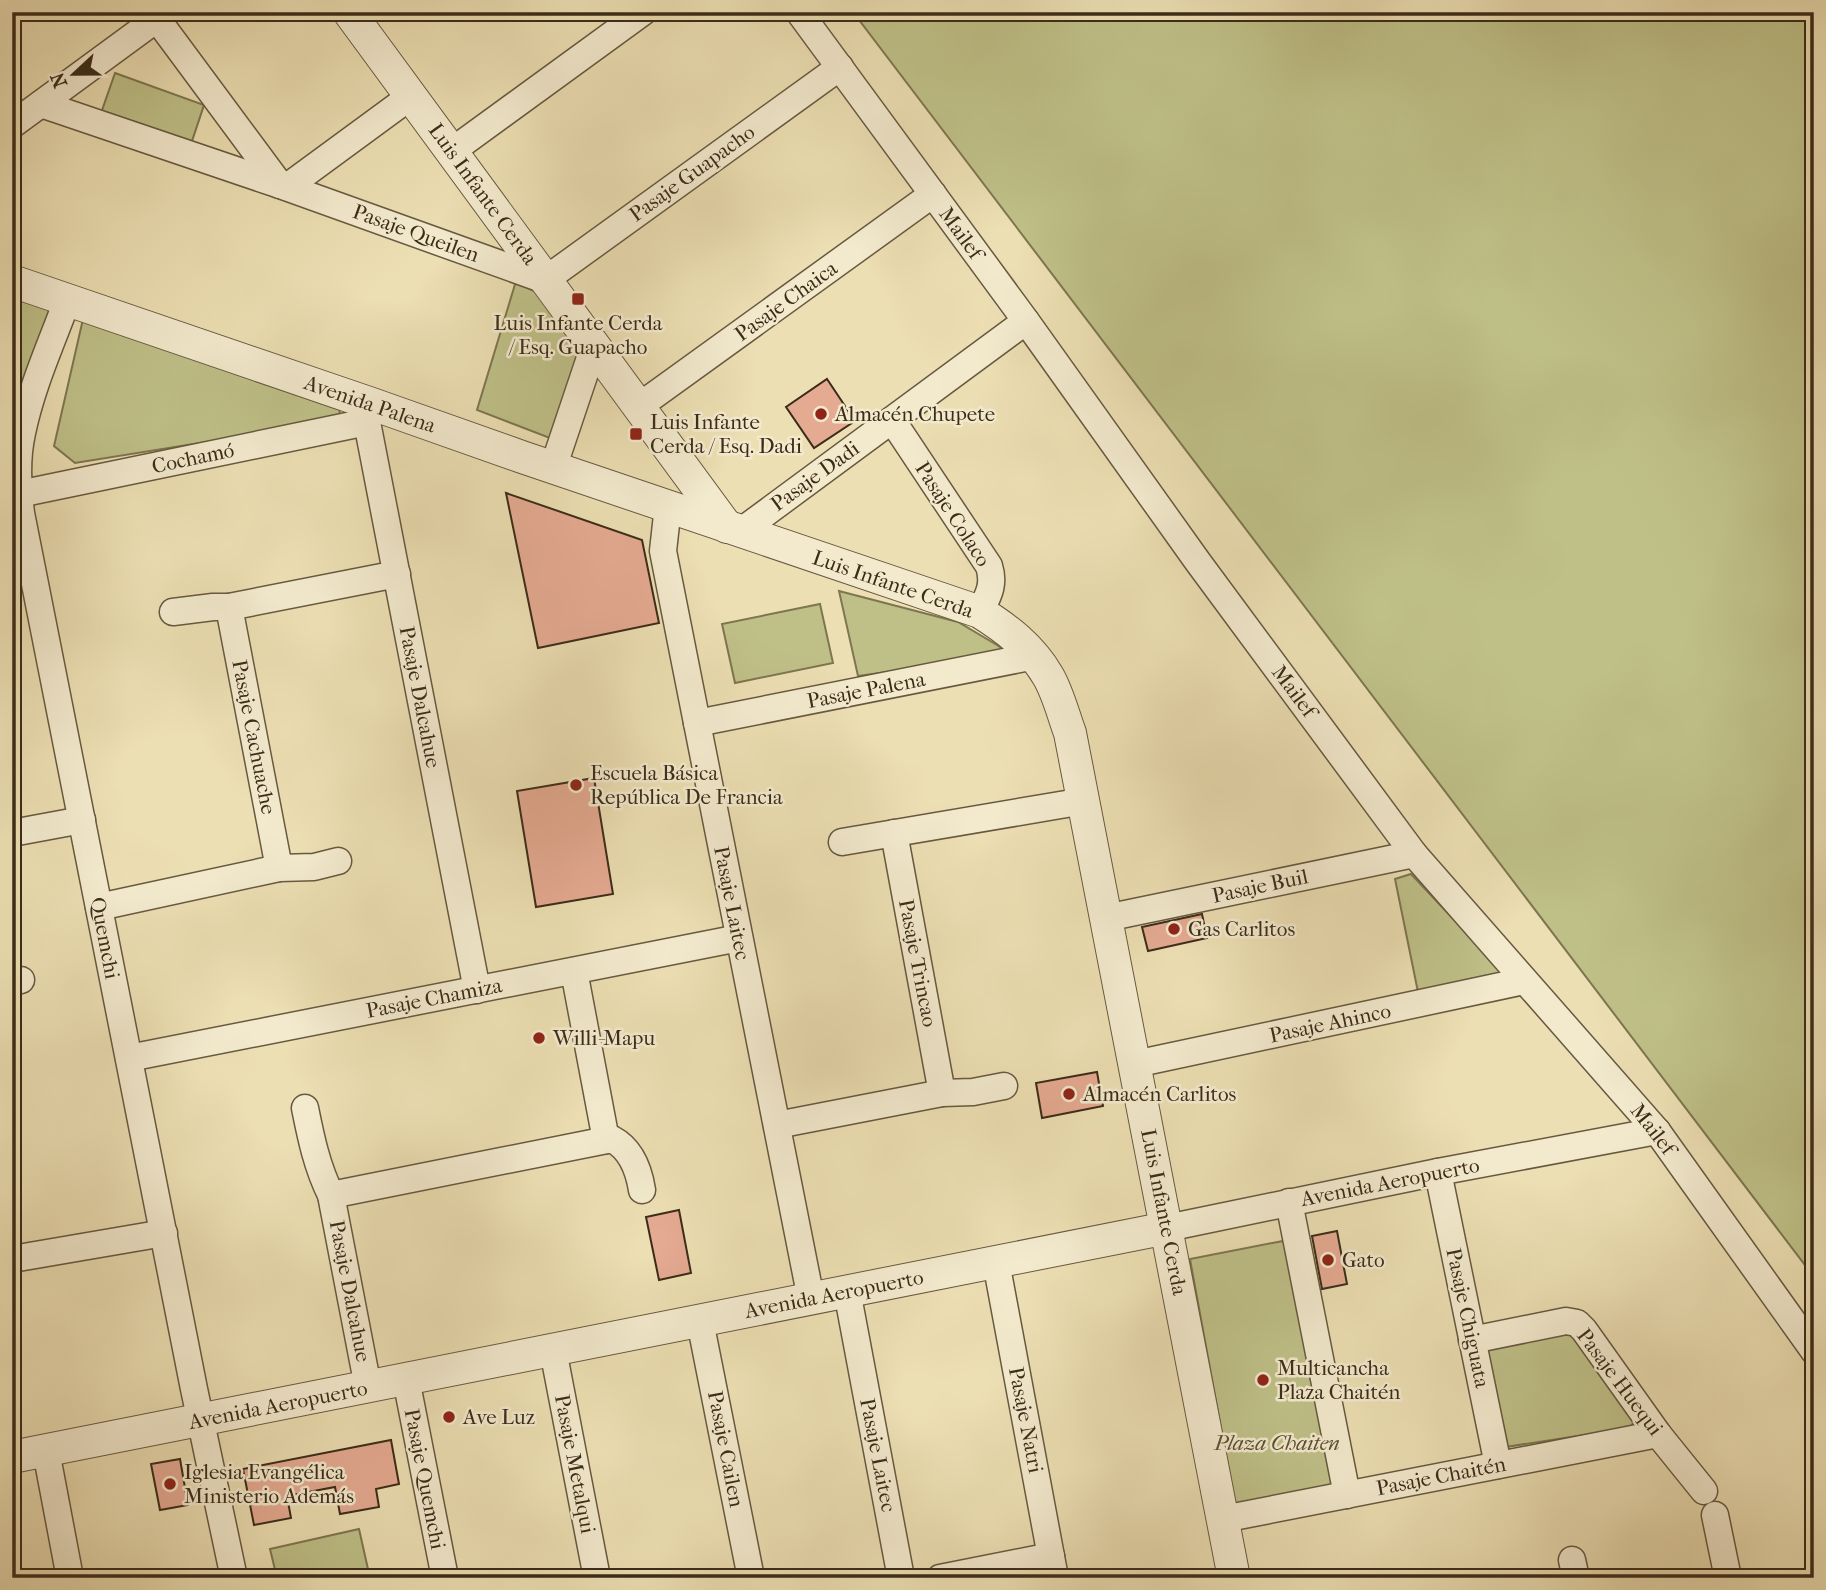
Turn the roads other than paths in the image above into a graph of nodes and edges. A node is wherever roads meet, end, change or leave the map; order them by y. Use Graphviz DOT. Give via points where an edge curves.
graph roads {
  1 [pos="643,12"];
  2 [pos="799,12"];
  3 [pos="162,16"];
  4 [pos="361,16"];
  5 [pos="840,67"];
  6 [pos="411,96"];
  7 [pos="41,104"];
  8 [pos="12,125"];
  9 [pos="452,151"];
  10 [pos="284,186"];
  11 [pos="933,194"];
  12 [pos="545,280"];
  13 [pos="12,281"];
  14 [pos="67,301"];
  15 [pos="1026,321"];
  16 [pos="594,346"];
  17 [pos="638,407"];
  18 [pos="369,413"];
  19 [pos="892,420"];
  20 [pos="17,434"];
  21 [pos="553,468"];
  22 [pos="16,480"];
  23 [pos="668,506"];
  24 [pos="733,529"];
  25 [pos="397,575"];
  26 [pos="229,607"];
  27 [pos="173,612"];
  28 [pos="980,612"];
  29 [pos="1035,656"];
  30 [pos="697,723"];
  31 [pos="1084,801"];
  32 [pos="82,820"];
  33 [pos="12,833"];
  34 [pos="894,833"];
  35 [pos="842,842"];
  36 [pos="1414,854"];
  37 [pos="338,861"];
  38 [pos="279,868"];
  39 [pos="99,907"];
  40 [pos="1106,918"];
  41 [pos="739,938"];
  42 [pos="574,971"];
  43 [pos="1524,981"];
  44 [pos="477,990"];
  45 [pos="129,1058"];
  46 [pos="1135,1064"];
  47 [pos="1003,1086"];
  48 [pos="942,1093"];
  49 [pos="305,1108"];
  50 [pos="776,1125"];
  51 [pos="1657,1131"];
  52 [pos="606,1140"];
  53 [pos="1438,1172"];
  54 [pos="642,1190"];
  55 [pos="331,1195"];
  56 [pos="1289,1202"];
  57 [pos="1167,1228"];
  58 [pos="164,1233"];
  59 [pos="12,1259"];
  60 [pos="996,1262"];
  61 [pos="847,1291"];
  62 [pos="811,1299"];
  63 [pos="700,1321"];
  64 [pos="1472,1340"];
  65 [pos="553,1350"];
  66 [pos="1814,1350"];
  67 [pos="406,1379"];
  68 [pos="368,1387"];
  69 [pos="201,1420"];
  70 [pos="1658,1434"];
  71 [pos="46,1451"];
  72 [pos="12,1457"];
  73 [pos="1498,1465"];
  74 [pos="1704,1491"];
  75 [pos="1347,1495"];
  76 [pos="1715,1515"];
  77 [pos="1223,1519"];
  78 [pos="1053,1567"];
  79 [pos="70,1578"];
  80 [pos="234,1578"];
  81 [pos="445,1578"];
  82 [pos="597,1578"];
  83 [pos="751,1578"];
  84 [pos="901,1578"];
  85 [pos="940,1578"];
  86 [pos="1234,1578"];
  87 [pos="1728,1578"];
  1 -- 9 [label="street"];
  2 -- 5 [label="street, Mailef"];
  3 -- 7 [label="street"];
  3 -- 10 [label="street"];
  4 -- 6 [label="street, Luis Infante Cerda"];
  5 -- 11 [label="street, Mailef"];
  5 -- 12 [label="street, Pasaje Guapacho"];
  6 -- 9 [label="street, Luis Infante Cerda"];
  6 -- 10 [label="street"];
  7 -- 8 [label="street"];
  7 -- 10 [label="street, Pasaje Queilen"];
  9 -- 12 [label="street, Luis Infante Cerda"];
  10 -- 12 [label="street, Pasaje Queilen"];
  11 -- 15 [label="street, Mailef"];
  11 -- 17 [label="street, Pasaje Chaica"];
  12 -- 16 [label="street, Luis Infante Cerda"];
  13 -- 14 [label="street, Avenida Palena"];
  14 -- 18 [label="street, Avenida Palena"];
  14 -- 20 [label="street, Quemchi"];
  15 -- 19 [label="street, Pasaje Dadi"];
  15 -- 36 [label="street, Mailef"];
  16 -- 17 [label="street, Luis Infante Cerda"];
  16 -- 21 [label="street"];
  17 -- 24 [label="street, Luis Infante Cerda"];
  18 -- 21 [label="street, Avenida Palena"];
  18 -- 22 [label="street, Cochamó"];
  18 -- 25 [label="street, Pasaje Dalcahue"];
  19 -- 24 [label="street, Pasaje Dadi"];
  19 -- 28 [label="street, Pasaje Colaco" via="989,566 991,591"];
  20 -- 22 [label="street, Quemchi"];
  21 -- 23 [label="street, Avenida Palena"];
  22 -- 32 [label="street, Quemchi"];
  23 -- 24 [label="street, Avenida Palena"];
  23 -- 30 [label="street, Pasaje Laitec" via="663,551"];
  24 -- 28 [label="street, Luis Infante Cerda"];
  25 -- 26 [label="street"];
  25 -- 44 [label="street, Pasaje Dalcahue"];
  26 -- 27 [label="street"];
  26 -- 38 [label="street, Pasaje Cachuache"];
  28 -- 29 [label="street, Luis Infante Cerda"];
  29 -- 30 [label="street, Pasaje Palena"];
  29 -- 31 [label="street, Luis Infante Cerda" via="1049,677 1070,733"];
  30 -- 41 [label="street, Pasaje Laitec"];
  31 -- 34 [label="street"];
  31 -- 40 [label="street, Luis Infante Cerda"];
  32 -- 33 [label="street"];
  32 -- 39 [label="street, Quemchi"];
  34 -- 35 [label="street"];
  34 -- 48 [label="street, Pasaje Trincao"];
  36 -- 40 [label="street, Pasaje Buil"];
  36 -- 43 [label="street, Mailef"];
  37 -- 38 [label="street"];
  38 -- 39 [label="street"];
  39 -- 45 [label="street, Quemchi"];
  40 -- 46 [label="street, Luis Infante Cerda"];
  41 -- 42 [label="street, Pasaje Chamiza"];
  41 -- 50 [label="street, Pasaje Laitec"];
  42 -- 44 [label="street, Pasaje Chamiza"];
  42 -- 52 [label="street"];
  43 -- 46 [label="street, Pasaje Ahinco"];
  43 -- 51 [label="street, Mailef"];
  44 -- 45 [label="street, Pasaje Chamiza"];
  45 -- 58 [label="street, Quemchi"];
  46 -- 57 [label="street, Luis Infante Cerda"];
  47 -- 48 [label="street"];
  48 -- 50 [label="street"];
  49 -- 55 [label="street, Pasaje Dalcahue" via="319,1169"];
  50 -- 62 [label="street, Pasaje Laitec"];
  51 -- 53 [label="street, Avenida Aeropuerto"];
  51 -- 66 [label="street, Mailef"];
  52 -- 54 [label="street" via="617,1141 628,1155 638,1170"];
  52 -- 55 [label="street, Pasaje Dalcahue"];
  53 -- 56 [label="street, Avenida Aeropuerto"];
  53 -- 64 [label="street, Pasaje Chiguata"];
  55 -- 68 [label="street, Pasaje Dalcahue"];
  56 -- 57 [label="street, Avenida Aeropuerto"];
  56 -- 75 [label="street"];
  57 -- 60 [label="street, Avenida Aeropuerto"];
  57 -- 77 [label="street, Luis Infante Cerda"];
  58 -- 59 [label="street"];
  58 -- 69 [label="street, Quemchi"];
  60 -- 61 [label="street, Avenida Aeropuerto"];
  60 -- 78 [label="street, Pasaje Natri"];
  61 -- 62 [label="street, Avenida Aeropuerto"];
  61 -- 84 [label="street, Pasaje Laitec"];
  62 -- 63 [label="street, Avenida Aeropuerto"];
  63 -- 65 [label="street, Avenida Aeropuerto"];
  63 -- 83 [label="street, Pasaje Cailen"];
  64 -- 70 [label="street, Pasaje Huequi" via="1566,1321 1577,1323"];
  64 -- 73 [label="street, Pasaje Chiguata"];
  65 -- 67 [label="street, Avenida Aeropuerto"];
  65 -- 82 [label="street, Pasaje Metalqui"];
  67 -- 68 [label="street, Avenida Aeropuerto"];
  67 -- 81 [label="street, Pasaje Quemchi"];
  68 -- 69 [label="street, Avenida Aeropuerto"];
  69 -- 71 [label="street, Avenida Aeropuerto"];
  69 -- 80 [label="street, Quemchi"];
  70 -- 73 [label="street, Pasaje Chaitén"];
  70 -- 74 [label="street, Pasaje Huequi"];
  71 -- 72 [label="street, Avenida Aeropuerto"];
  71 -- 79 [label="street"];
  73 -- 75 [label="street, Pasaje Chaitén"];
  75 -- 77 [label="street, Pasaje Chaitén"];
  76 -- 87 [label="street"];
  77 -- 86 [label="street, Luis Infante Cerda"];
  78 -- 85 [label="street"];
}
